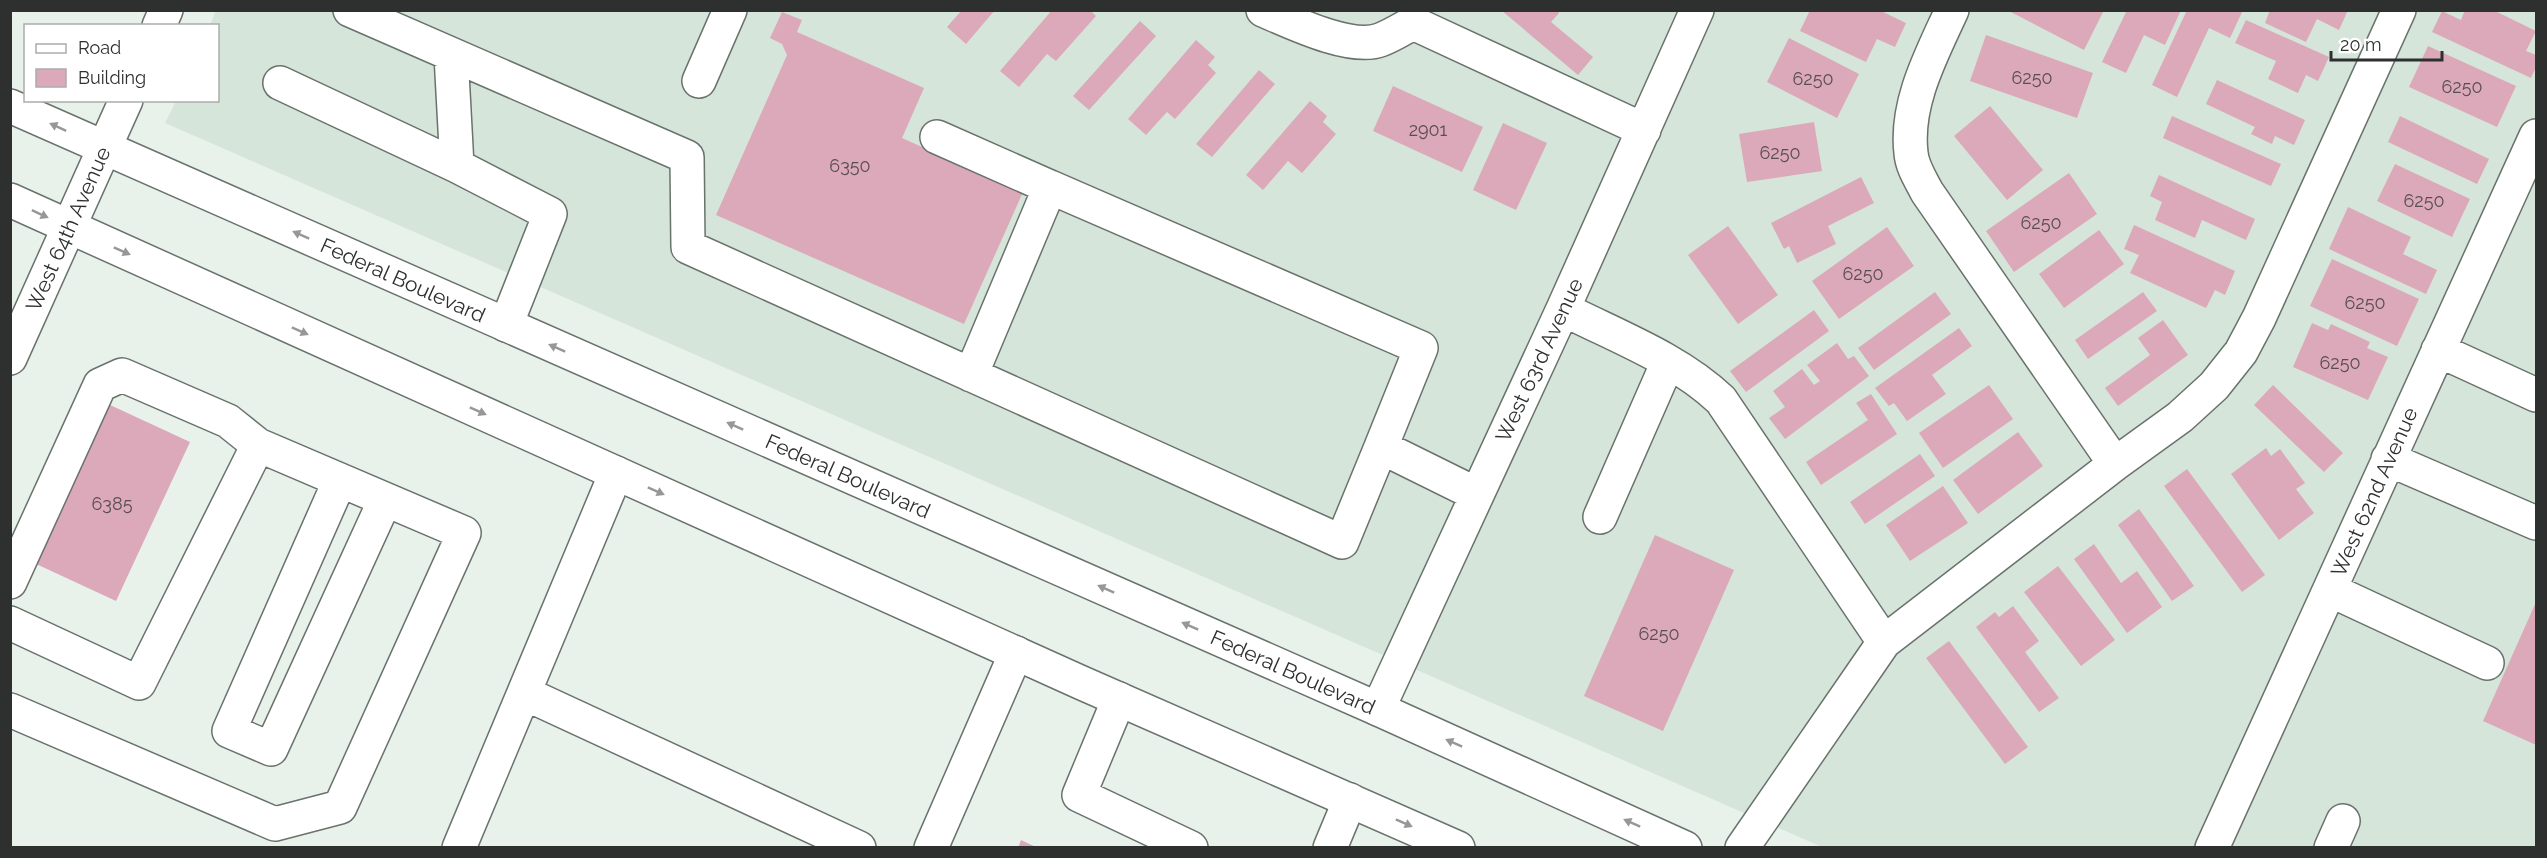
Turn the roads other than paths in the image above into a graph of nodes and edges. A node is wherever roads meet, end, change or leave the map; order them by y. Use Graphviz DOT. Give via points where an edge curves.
graph roads {
  1 [pos="166,10"];
  2 [pos="350,10"];
  3 [pos="730,10"];
  4 [pos="1263,10"];
  5 [pos="1697,10"];
  6 [pos="1952,10"];
  7 [pos="2399,10"];
  8 [pos="1419,17"];
  9 [pos="160,24"];
  10 [pos="452,55"];
  11 [pos="699,81"];
  12 [pos="280,83"];
  13 [pos="125,102"];
  14 [pos="10,106"];
  15 [pos="1644,130"];
  16 [pos="2536,136"];
  17 [pos="937,137"];
  18 [pos="105,149"];
  19 [pos="457,166"];
  20 [pos="1050,187"];
  21 [pos="10,200"];
  22 [pos="69,227"];
  23 [pos="1563,309"];
  24 [pos="506,325"];
  25 [pos="2438,350"];
  26 [pos="10,358"];
  27 [pos="1668,362"];
  28 [pos="971,375"];
  29 [pos="2536,395"];
  30 [pos="258,446"];
  31 [pos="1381,447"];
  32 [pos="2388,459"];
  33 [pos="2115,464"];
  34 [pos="616,473"];
  35 [pos="340,480"];
  36 [pos="1476,494"];
  37 [pos="386,500"];
  38 [pos="1600,517"];
  39 [pos="2536,523"];
  40 [pos="10,582"];
  41 [pos="2330,590"];
  42 [pos="10,623"];
  43 [pos="1884,642"];
  44 [pos="1016,653"];
  45 [pos="2487,663"];
  46 [pos="524,693"];
  47 [pos="1119,699"];
  48 [pos="1378,709"];
  49 [pos="10,710"];
  50 [pos="1350,800"];
  51 [pos="2218,846"];
  52 [pos="459,848"];
  53 [pos="859,848"];
  54 [pos="931,848"];
  55 [pos="1191,848"];
  56 [pos="1330,848"];
  57 [pos="1458,848"];
  58 [pos="1685,848"];
  59 [pos="1742,848"];
  1 -- 9 [label="street"];
  2 -- 10 [label="street"];
  3 -- 11 [label="street"];
  4 -- 8 [label="street" via="1357,43 1378,41"];
  5 -- 15 [label="street, West 63rd Avenue"];
  6 -- 33 [label="street" via="1925,71 1910,123 1914,166 1927,192"];
  7 -- 33 [label="street" via="2241,352 2214,386 2180,417"];
  8 -- 15 [label="street"];
  10 -- 19 [label="street"];
  10 -- 28 [label="street" via="687,157 688,247"];
  12 -- 19 [label="street"];
  13 -- 18 [label="street, West 64th Avenue"];
  18 -- 14 [label="street, Federal Boulevard, one-way"];
  15 -- 23 [label="street, West 63rd Avenue"];
  16 -- 25 [label="street, West 62nd Avenue"];
  17 -- 20 [label="street"];
  18 -- 22 [label="street, West 64th Avenue"];
  24 -- 18 [label="street, Federal Boulevard, one-way"];
  19 -- 24 [label="street" via="550,214"];
  20 -- 28 [label="street"];
  20 -- 31 [label="street" via="1421,348"];
  21 -- 22 [label="street, one-way"];
  22 -- 26 [label="street, West 64th Avenue"];
  22 -- 34 [label="street, one-way"];
  23 -- 27 [label="street"];
  23 -- 36 [label="street, West 63rd Avenue"];
  48 -- 24 [label="street, Federal Boulevard, one-way"];
  25 -- 29 [label="street"];
  25 -- 32 [label="street, West 62nd Avenue"];
  27 -- 38 [label="street"];
  27 -- 43 [label="street" via="1721,400"];
  28 -- 31 [label="street" via="1342,542"];
  30 -- 35 [label="street"];
  30 -- 40 [label="street" via="228,421 122,375 100,385"];
  30 -- 42 [label="street" via="139,683"];
  31 -- 36 [label="street"];
  32 -- 39 [label="street"];
  32 -- 41 [label="street, West 62nd Avenue"];
  33 -- 43 [label="street"];
  34 -- 44 [label="street, one-way"];
  34 -- 46 [label="street"];
  35 -- 37 [label="street"];
  35 -- 37 [label="street" via="229,731 271,749"];
  36 -- 48 [label="street, West 63rd Avenue"];
  37 -- 49 [label="street" via="464,533 340,807 275,824"];
  41 -- 45 [label="street"];
  41 -- 51 [label="street, West 62nd Avenue"];
  43 -- 59 [label="street"];
  44 -- 47 [label="street"];
  44 -- 54 [label="street"];
  46 -- 52 [label="street"];
  46 -- 53 [label="street"];
  47 -- 50 [label="street"];
  47 -- 55 [label="street" via="1079,795"];
  58 -- 48 [label="street, Federal Boulevard, one-way"];
  50 -- 56 [label="street"];
  50 -- 57 [label="street, one-way"];
}
